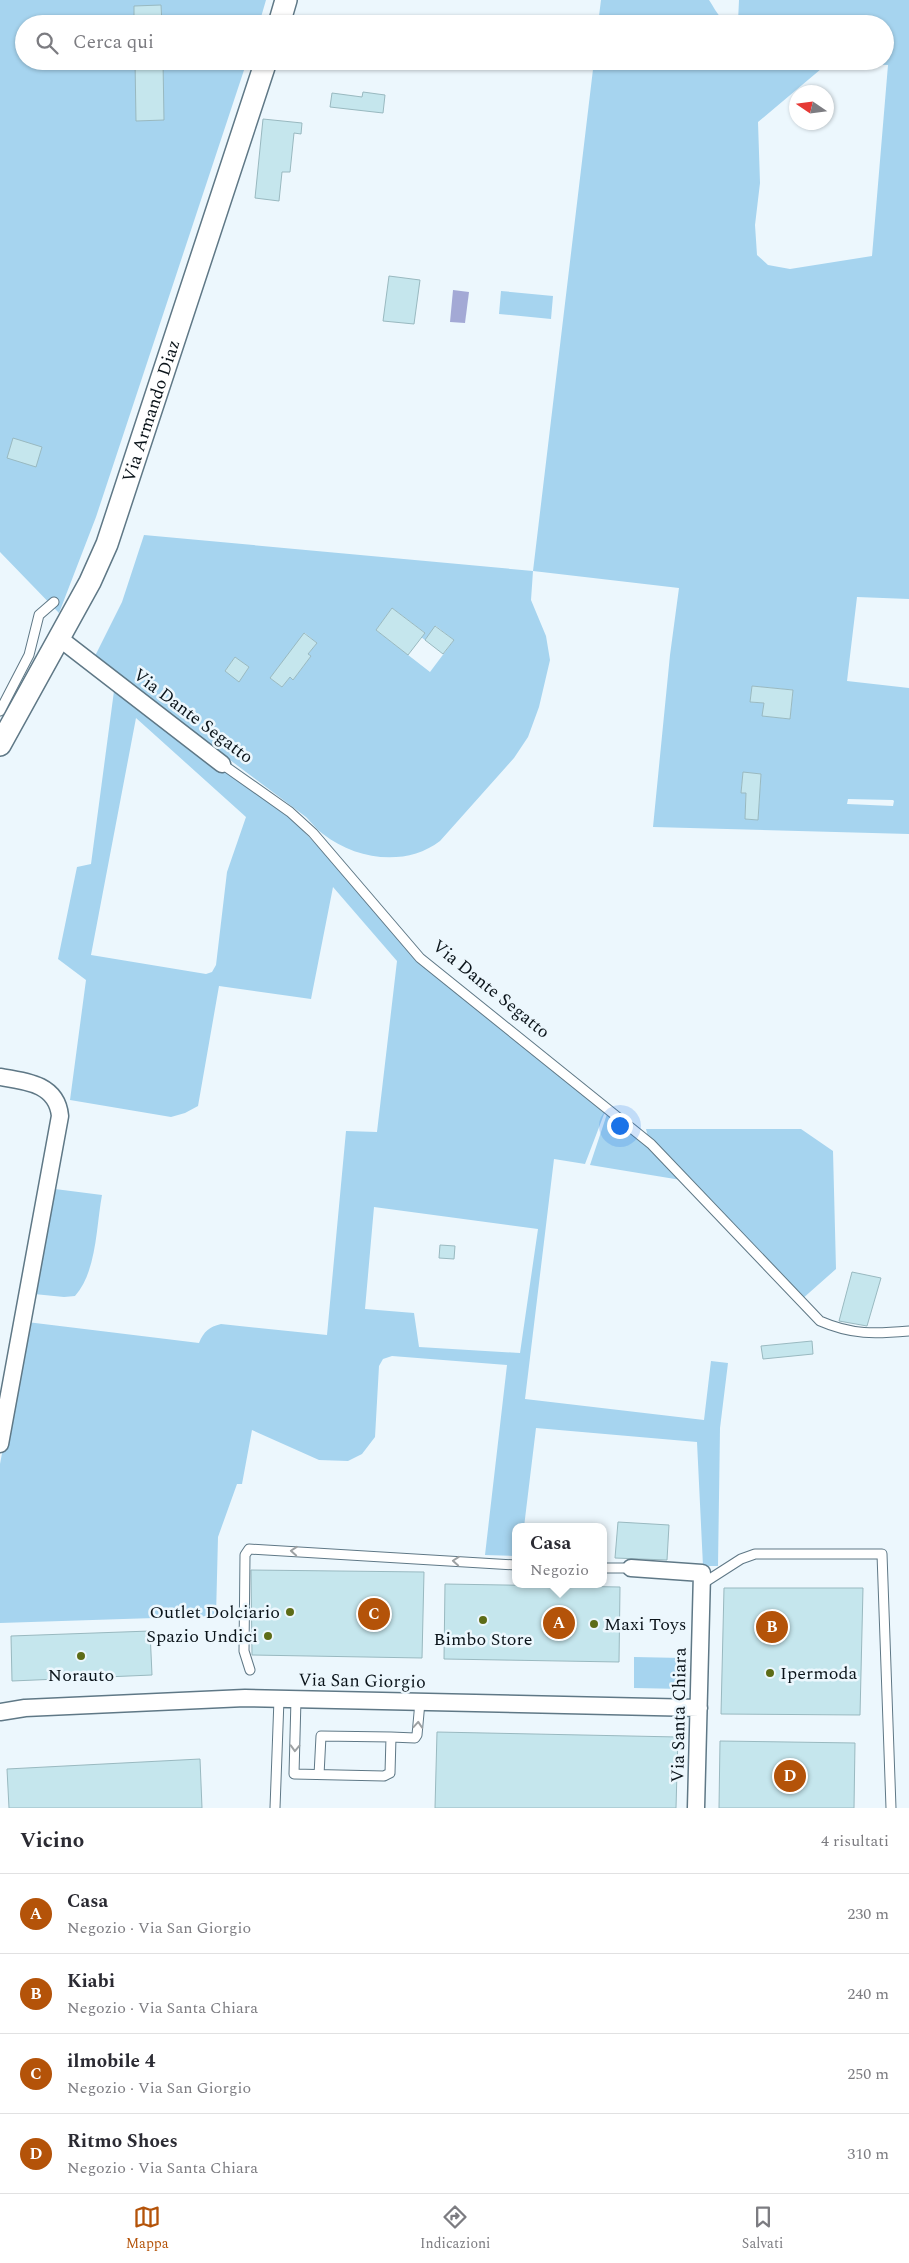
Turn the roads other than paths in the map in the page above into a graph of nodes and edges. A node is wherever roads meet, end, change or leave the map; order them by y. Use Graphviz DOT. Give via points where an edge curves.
graph roads {
  1 [pos="286,0"];
  2 [pos="282,15"];
  3 [pos="263,70"];
  4 [pos="54,602"];
  5 [pos="59,638"];
  6 [pos="0,711"];
  7 [pos="0,745"];
  8 [pos="222,764"];
  9 [pos="0,1078"];
  10 [pos="909,1331"];
  11 [pos="0,1444"];
  12 [pos="512,1565"];
  13 [pos="607,1568"];
  14 [pos="631,1568"];
  15 [pos="702,1584"];
  16 [pos="250,1670"];
  17 [pos="279,1699"];
  18 [pos="296,1700"];
  19 [pos="420,1702"];
  20 [pos="0,1703"];
  21 [pos="25,1708"];
  22 [pos="699,1708"];
  23 [pos="0,1712"];
  24 [pos="391,1737"];
  25 [pos="319,1774"];
  26 [pos="275,1808"];
  27 [pos="696,1808"];
  28 [pos="891,1808"];
  1 -- 2 [label="street"];
  3 -- 5 [label="street, Via Armando Diaz" via="107,544"];
  4 -- 6 [label="lane" via="39,615 29,655"];
  5 -- 7 [label="street, Via Armando Diaz"];
  5 -- 8 [label="street, Via Dante Segatto"];
  8 -- 10 [label="lane, Via Dante Segatto" via="290,812 313,833 420,958 651,1144 820,1321 842,1330 858,1332"];
  9 -- 11 [label="street" via="29,1082 43,1088 56,1101 60,1116"];
  12 -- 16 [label="lane, one-way" via="248,1549 245,1555 244,1651"];
  13 -- 14 [label="lane"];
  14 -- 15 [label="street" via="702,1573"];
  15 -- 22 [label="street, Via Santa Chiara"];
  15 -- 28 [label="lane" via="741,1559 755,1554 882,1554"];
  17 -- 18 [label="street, Via San Giorgio"];
  17 -- 21 [label="street, Via San Giorgio" via="192,1699"];
  17 -- 26 [label="lane"];
  18 -- 19 [label="street, Via San Giorgio"];
  18 -- 25 [label="lane, one-way" via="294,1774"];
  19 -- 22 [label="street, Via San Giorgio"];
  24 -- 19 [label="lane, one-way" via="416,1737"];
  20 -- 21 [label="street, Via San Giorgio"];
  21 -- 23 [label="street, Via San Giorgio"];
  22 -- 27 [label="street, Via Santa Chiara"];
  24 -- 25 [label="lane" via="388,1776"];
  24 -- 25 [label="lane" via="320,1736"];
}
